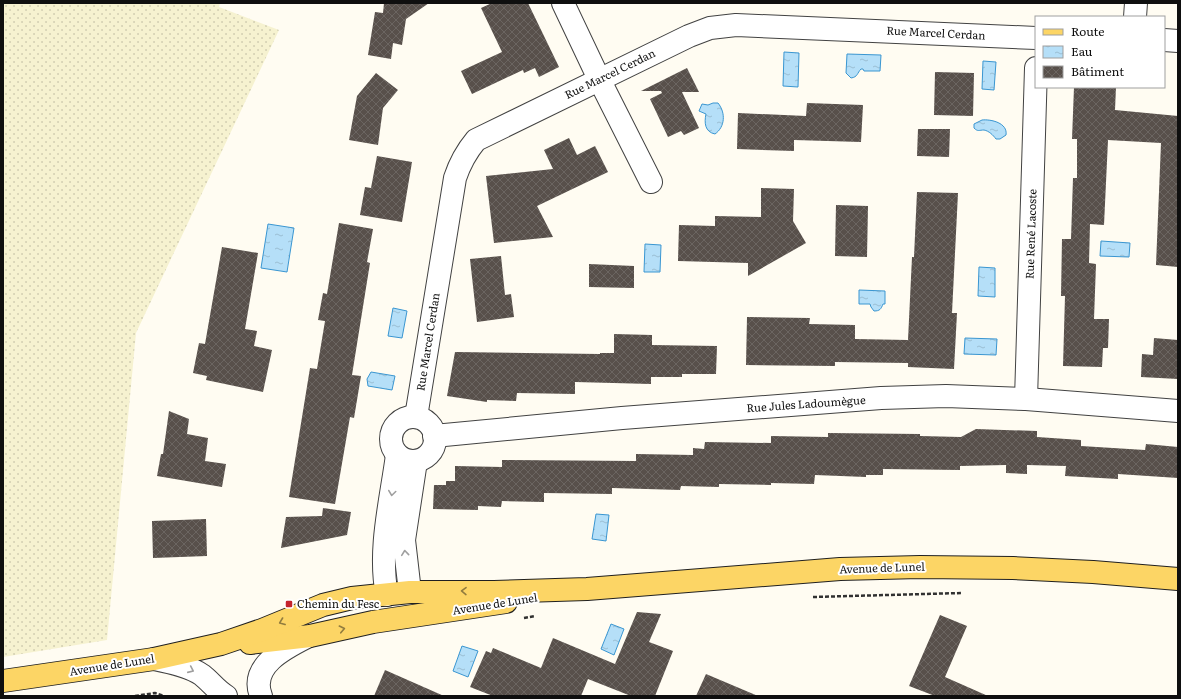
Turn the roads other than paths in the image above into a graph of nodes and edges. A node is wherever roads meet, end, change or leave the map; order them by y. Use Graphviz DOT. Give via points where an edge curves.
graph roads {
  1 [pos="563,3"];
  2 [pos="1136,3"];
  3 [pos="1135,16"];
  4 [pos="1035,38"];
  5 [pos="1165,40"];
  6 [pos="1178,41"];
  7 [pos="599,79"];
  8 [pos="1035,88"];
  9 [pos="651,182"];
  10 [pos="1026,399"];
  11 [pos="1178,412"];
  12 [pos="416,418"];
  13 [pos="434,436"];
  14 [pos="407,458"];
  15 [pos="1178,580"];
  16 [pos="587,589"];
  17 [pos="410,592"];
  18 [pos="387,595"];
  19 [pos="403,617"];
  20 [pos="310,636"];
  21 [pos="221,644"];
  22 [pos="154,659"];
  23 [pos="3,681"];
  24 [pos="226,696"];
  25 [pos="261,696"];
  1 -- 7 [label="street"];
  2 -- 3 [label="street"];
  4 -- 7 [label="street, Rue Marcel Cerdan" via="736,25 710,28 689,36"];
  5 -- 6 [label="street"];
  7 -- 9 [label="street"];
  7 -- 12 [label="street, Rue Marcel Cerdan" via="476,140 460,163 455,178"];
  8 -- 10 [label="street, Rue René Lacoste"];
  10 -- 11 [label="street, Rue Jules Ladoumègue"];
  10 -- 13 [label="street, Rue Jules Ladoumègue" via="946,396 881,398"];
  12 -- 13 [label="street" via="424,420 430,426"];
  12 -- 14 [label="street" via="407,418 399,422 391,436 392,445"];
  13 -- 14 [label="street" via="432,450 426,457"];
  17 -- 14 [label="street, one-way" via="404,540"];
  14 -- 18 [label="street, one-way" via="386,535 383,568"];
  15 -- 16 [label="main road, Avenue de Lunel" via="1071,571 920,567 840,569"];
  16 -- 17 [label="main road, Avenue de Lunel, one-way"];
  16 -- 19 [label="main road, Avenue de Lunel"];
  17 -- 18 [label="main road, Avenue de Lunel"];
  17 -- 19 [label="main road"];
  18 -- 19 [label="main road"];
  18 -- 21 [label="main road, Avenue de Lunel, one-way" via="352,598 323,605"];
  20 -- 19 [label="main road, Avenue de Lunel, one-way"];
  20 -- 21 [label="main road, Avenue de Lunel"];
  20 -- 25 [label="street" via="282,649 268,662 260,675"];
  21 -- 22 [label="main road, Avenue de Lunel"];
  22 -- 23 [label="main road, Avenue de Lunel"];
  22 -- 24 [label="street, one-way" via="180,665 201,675"];
}
